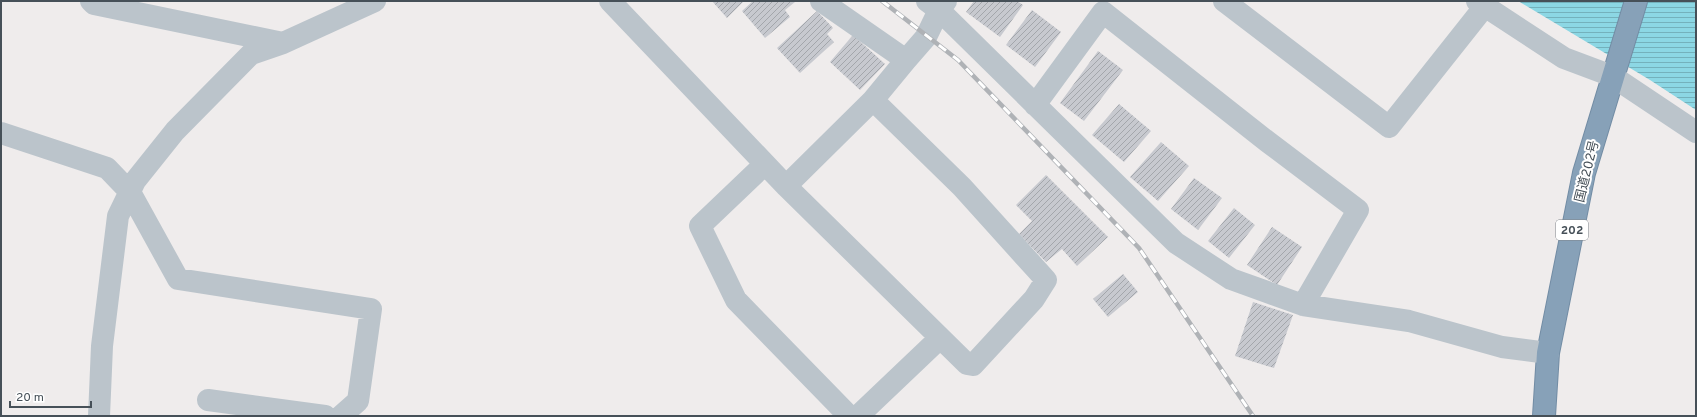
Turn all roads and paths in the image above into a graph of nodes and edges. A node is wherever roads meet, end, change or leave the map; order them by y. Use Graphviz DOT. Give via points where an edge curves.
graph roads {
  1 [pos="91,1"];
  2 [pos="375,1"];
  3 [pos="610,1"];
  4 [pos="821,1"];
  5 [pos="1224,1"];
  6 [pos="1636,1"];
  7 [pos="1481,3"];
  8 [pos="937,4"];
  9 [pos="283,43"];
  10 [pos="906,60"];
  11 [pos="1612,76"];
  12 [pos="873,100"];
  13 [pos="1035,105"];
  14 [pos="1696,132"];
  15 [pos="1,133"];
  16 [pos="765,164"];
  17 [pos="786,186"];
  18 [pos="130,192"];
  19 [pos="1303,305"];
  20 [pos="940,338"];
  21 [pos="1548,353"];
  22 [pos="208,400"];
  23 [pos="99,416"];
  24 [pos="325,416"];
  25 [pos="341,416"];
  26 [pos="849,416"];
  27 [pos="858,416"];
  28 [pos="1544,416"];
  1 -- 9 [label="street" via="94,4"];
  2 -- 9 [label="street"];
  3 -- 16 [label="street"];
  4 -- 10 [label="street"];
  5 -- 7 [label="street" via="1389,127"];
  6 -- 11 [label="highway, 国道202号 / 202"];
  7 -- 11 [label="street" via="1564,58"];
  8 -- 10 [label="street" via="926,36"];
  8 -- 13 [label="street"];
  9 -- 18 [label="street" via="251,54 175,131 135,181"];
  10 -- 12 [label="street"];
  11 -- 14 [label="street"];
  11 -- 21 [label="highway, 国道202号 / 202" via="1584,173"];
  12 -- 17 [label="street"];
  12 -- 20 [label="street" via="962,187 1046,280 1034,299 974,365 967,364"];
  13 -- 19 [label="street" via="1176,243 1231,279"];
  13 -- 19 [label="street" via="1103,12 1358,210"];
  15 -- 18 [label="street" via="107,168"];
  16 -- 17 [label="street"];
  16 -- 26 [label="street" via="700,226 736,300"];
  17 -- 20 [label="street"];
  18 -- 23 [label="street" via="118,216 102,346"];
  18 -- 25 [label="street" via="178,279 371,309 358,401"];
  19 -- 21 [label="street" via="1409,321 1502,347"];
  20 -- 27 [label="street"];
  21 -- 28 [label="highway, 国道202号 / 202"];
  22 -- 24 [label="street"];
}
